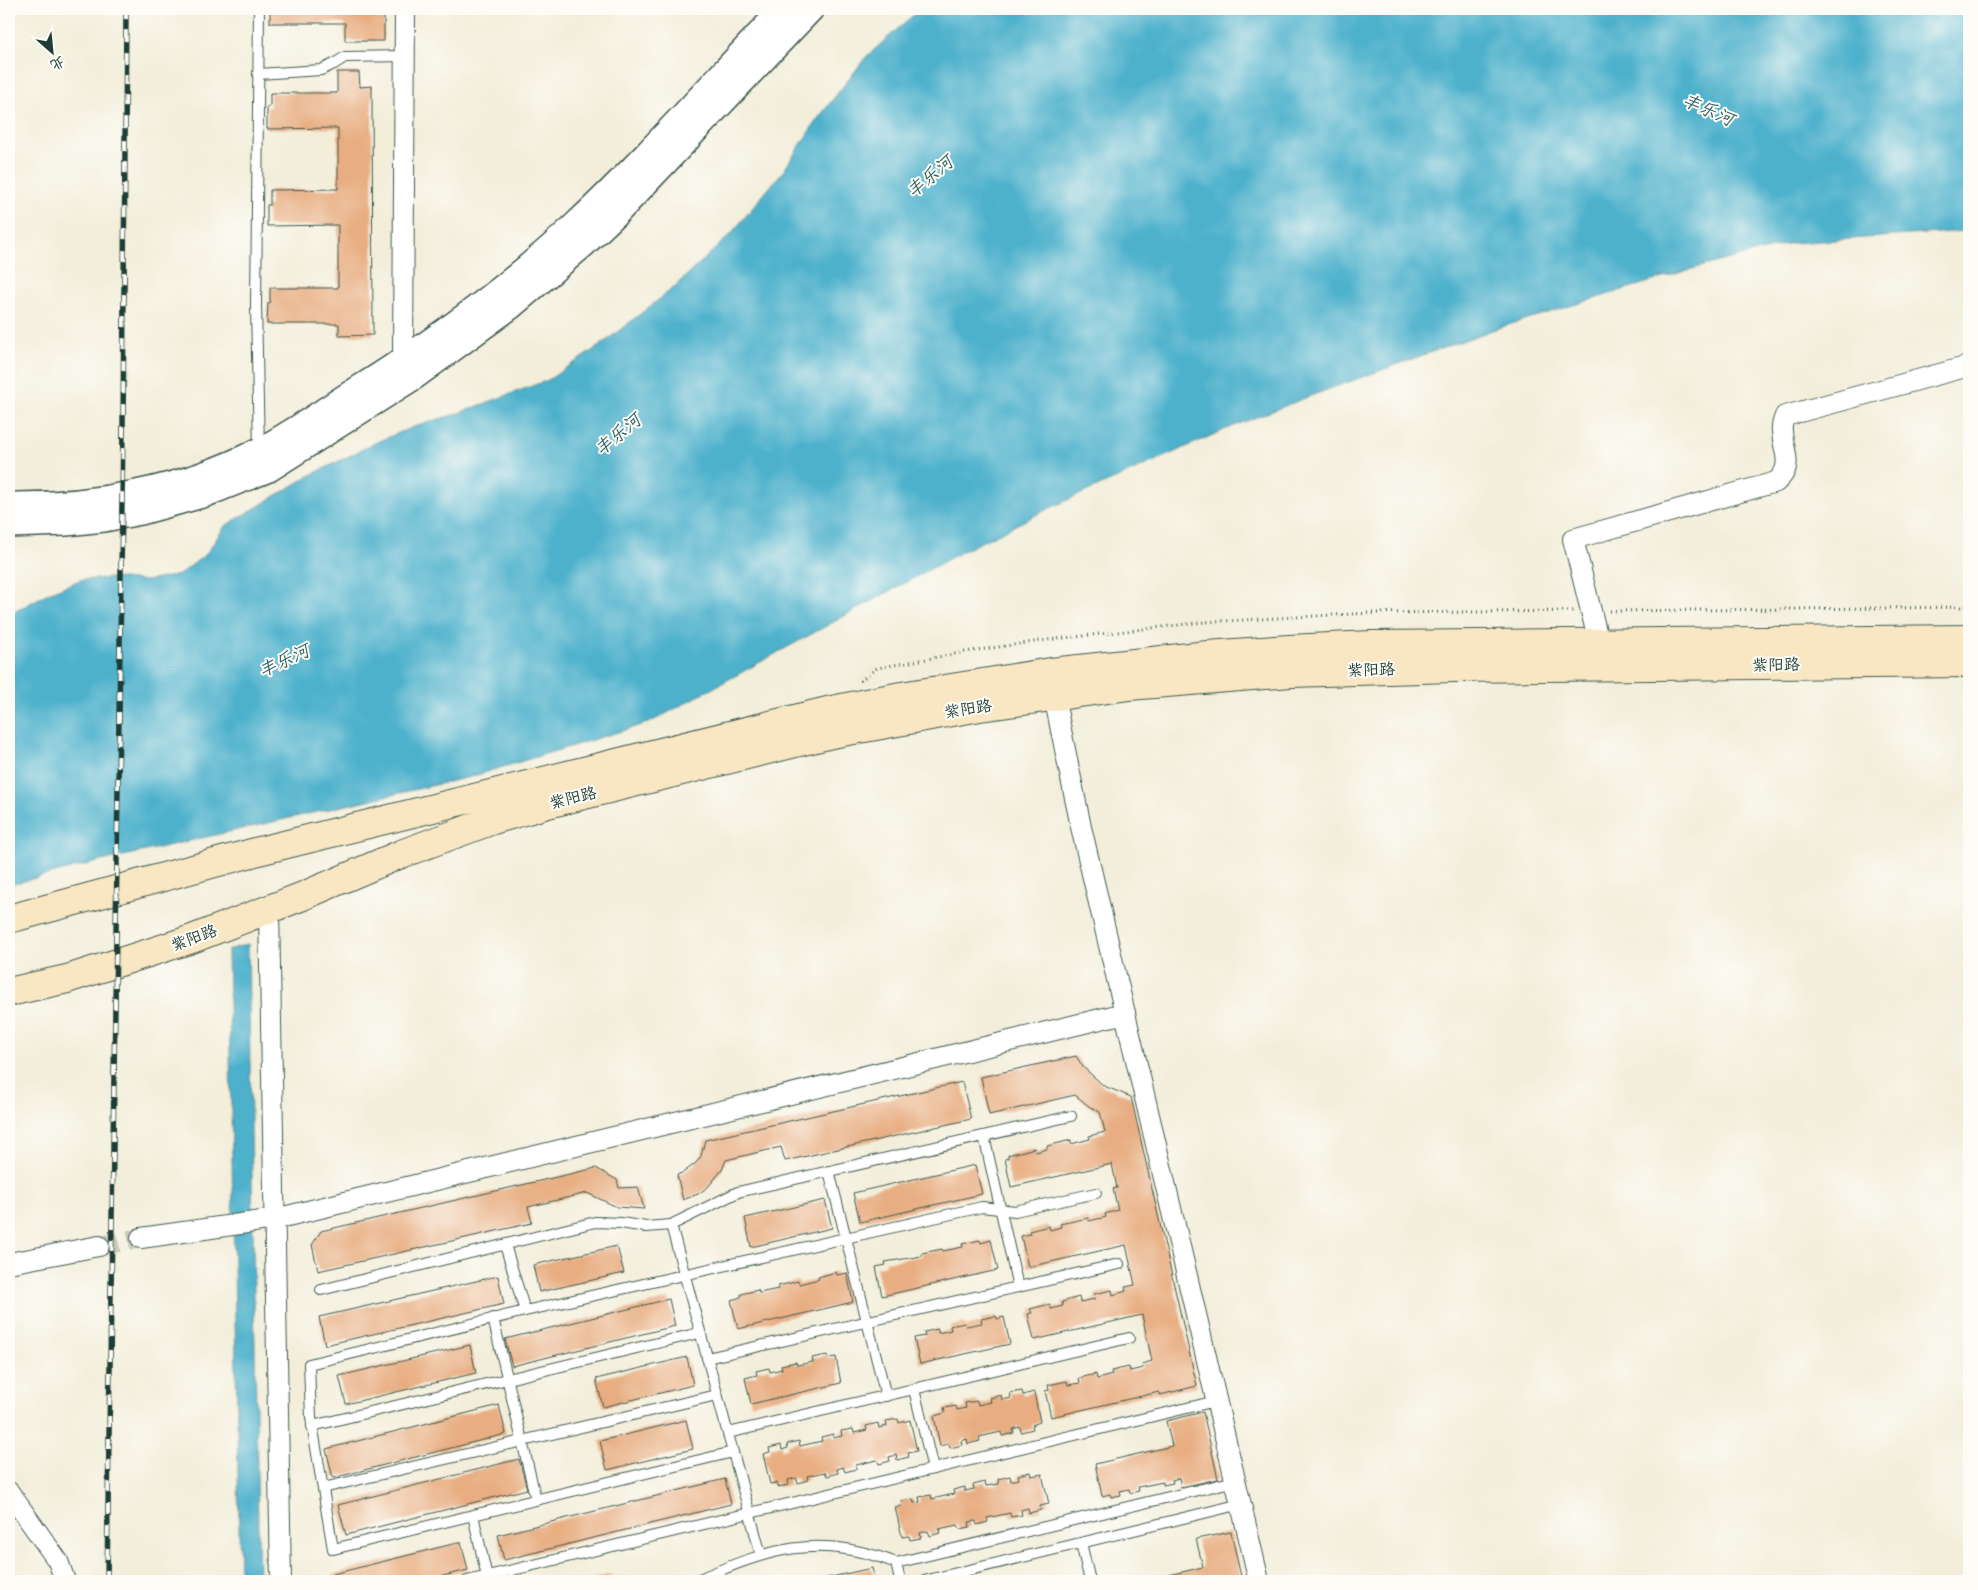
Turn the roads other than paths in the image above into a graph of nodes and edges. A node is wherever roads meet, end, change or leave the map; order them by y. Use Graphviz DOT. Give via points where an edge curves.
graph roads {
  1 [pos="259,9"];
  2 [pos="405,9"];
  3 [pos="783,9"];
  4 [pos="811,9"];
  5 [pos="405,56"];
  6 [pos="258,74"];
  7 [pos="403,360"];
  8 [pos="1969,366"];
  9 [pos="259,451"];
  10 [pos="9,505"];
  11 [pos="9,525"];
  12 [pos="1969,639"];
  13 [pos="1598,643"];
  14 [pos="1969,663"];
  15 [pos="1054,696"];
  16 [pos="269,910"];
  17 [pos="9,919"];
  18 [pos="9,992"];
  19 [pos="1125,1013"];
  20 [pos="1072,1116"];
  21 [pos="984,1136"];
  22 [pos="829,1171"];
  23 [pos="1096,1193"];
  24 [pos="1000,1209"];
  25 [pos="269,1220"];
  26 [pos="671,1225"];
  27 [pos="141,1238"];
  28 [pos="846,1238"];
  29 [pos="505,1245"];
  30 [pos="99,1246"];
  31 [pos="9,1263"];
  32 [pos="1119,1264"];
  33 [pos="684,1274"];
  34 [pos="1018,1287"];
  35 [pos="321,1290"];
  36 [pos="525,1311"];
  37 [pos="493,1318"];
  38 [pos="867,1321"];
  39 [pos="700,1333"];
  40 [pos="1129,1338"];
  41 [pos="707,1358"];
  42 [pos="507,1379"];
  43 [pos="914,1389"];
  44 [pos="717,1395"];
  45 [pos="886,1396"];
  46 [pos="1216,1401"];
  47 [pos="312,1426"];
  48 [pos="728,1433"];
  49 [pos="522,1441"];
  50 [pos="733,1452"];
  51 [pos="933,1470"];
  52 [pos="1235,1481"];
  53 [pos="323,1488"];
  54 [pos="9,1492"];
  55 [pos="536,1500"];
  56 [pos="1241,1504"];
  57 [pos="750,1514"];
  58 [pos="473,1515"];
  59 [pos="1081,1543"];
  60 [pos="761,1555"];
  61 [pos="896,1563"];
  62 [pos="487,1576"];
  63 [pos="65,1581"];
  64 [pos="281,1581"];
  65 [pos="468,1581"];
  66 [pos="696,1581"];
  67 [pos="900,1581"];
  68 [pos="924,1581"];
  69 [pos="1090,1581"];
  70 [pos="1259,1581"];
  1 -- 6 [label="lane"];
  2 -- 5 [label="street"];
  3 -- 7 [label="street" via="570,230 498,292"];
  4 -- 11 [label="street" via="583,245 510,307 414,377 269,469 206,494 104,519 66,524"];
  5 -- 6 [label="lane" via="344,57 321,70"];
  5 -- 7 [label="street"];
  6 -- 9 [label="lane" via="256,306"];
  7 -- 9 [label="street"];
  8 -- 13 [label="street" via="1785,416 1781,429 1787,466 1776,482 1574,539"];
  9 -- 10 [label="street" via="200,475 137,492 64,503"];
  12 -- 13 [label="main road, 紫阳路"];
  13 -- 17 [label="main road, 紫阳路" via="1290,649 1126,662 948,688 820,712 259,851"];
  14 -- 15 [label="main road, 紫阳路" via="1372,670 1210,679"];
  15 -- 16 [label="main road, 紫阳路" via="832,734 544,806 485,823 400,854"];
  15 -- 19 [label="street"];
  16 -- 18 [label="main road, 紫阳路" via="137,958"];
  16 -- 25 [label="street"];
  19 -- 25 [label="street"];
  19 -- 46 [label="street"];
  20 -- 21 [label="lane"];
  21 -- 22 [label="lane"];
  21 -- 24 [label="lane"];
  22 -- 26 [label="lane" via="738,1192"];
  22 -- 28 [label="lane"];
  23 -- 24 [label="lane" via="1015,1211"];
  24 -- 28 [label="lane" via="982,1207"];
  24 -- 34 [label="lane"];
  25 -- 27 [label="street"];
  25 -- 64 [label="street"];
  26 -- 29 [label="lane" via="646,1227 595,1222"];
  26 -- 33 [label="lane"];
  28 -- 33 [label="lane"];
  28 -- 38 [label="lane"];
  29 -- 35 [label="lane"];
  29 -- 36 [label="lane"];
  30 -- 31 [label="street"];
  32 -- 34 [label="lane"];
  33 -- 36 [label="lane"];
  33 -- 39 [label="lane"];
  34 -- 38 [label="lane"];
  36 -- 37 [label="lane"];
  37 -- 42 [label="lane"];
  37 -- 47 [label="lane" via="309,1364"];
  38 -- 41 [label="lane"];
  38 -- 45 [label="lane"];
  39 -- 41 [label="lane"];
  39 -- 42 [label="lane"];
  40 -- 43 [label="lane"];
  41 -- 44 [label="lane"];
  42 -- 47 [label="lane"];
  42 -- 49 [label="lane"];
  43 -- 45 [label="lane"];
  43 -- 51 [label="lane"];
  44 -- 48 [label="lane"];
  44 -- 49 [label="lane"];
  45 -- 48 [label="lane"];
  46 -- 51 [label="lane"];
  46 -- 52 [label="street"];
  47 -- 53 [label="lane"];
  48 -- 50 [label="lane"];
  49 -- 53 [label="lane"];
  49 -- 55 [label="lane"];
  50 -- 55 [label="lane"];
  50 -- 57 [label="lane"];
  51 -- 57 [label="lane"];
  52 -- 56 [label="street"];
  52 -- 61 [label="lane"];
  53 -- 58 [label="lane" via="333,1549"];
  54 -- 63 [label="street" via="58,1561"];
  55 -- 58 [label="lane"];
  56 -- 59 [label="lane"];
  56 -- 70 [label="street"];
  57 -- 60 [label="lane"];
  57 -- 62 [label="lane"];
  58 -- 62 [label="lane"];
  59 -- 68 [label="lane"];
  59 -- 69 [label="lane"];
  60 -- 61 [label="lane" via="803,1546 824,1546 862,1551"];
  60 -- 66 [label="lane"];
  61 -- 67 [label="lane"];
  62 -- 65 [label="lane"];
}
